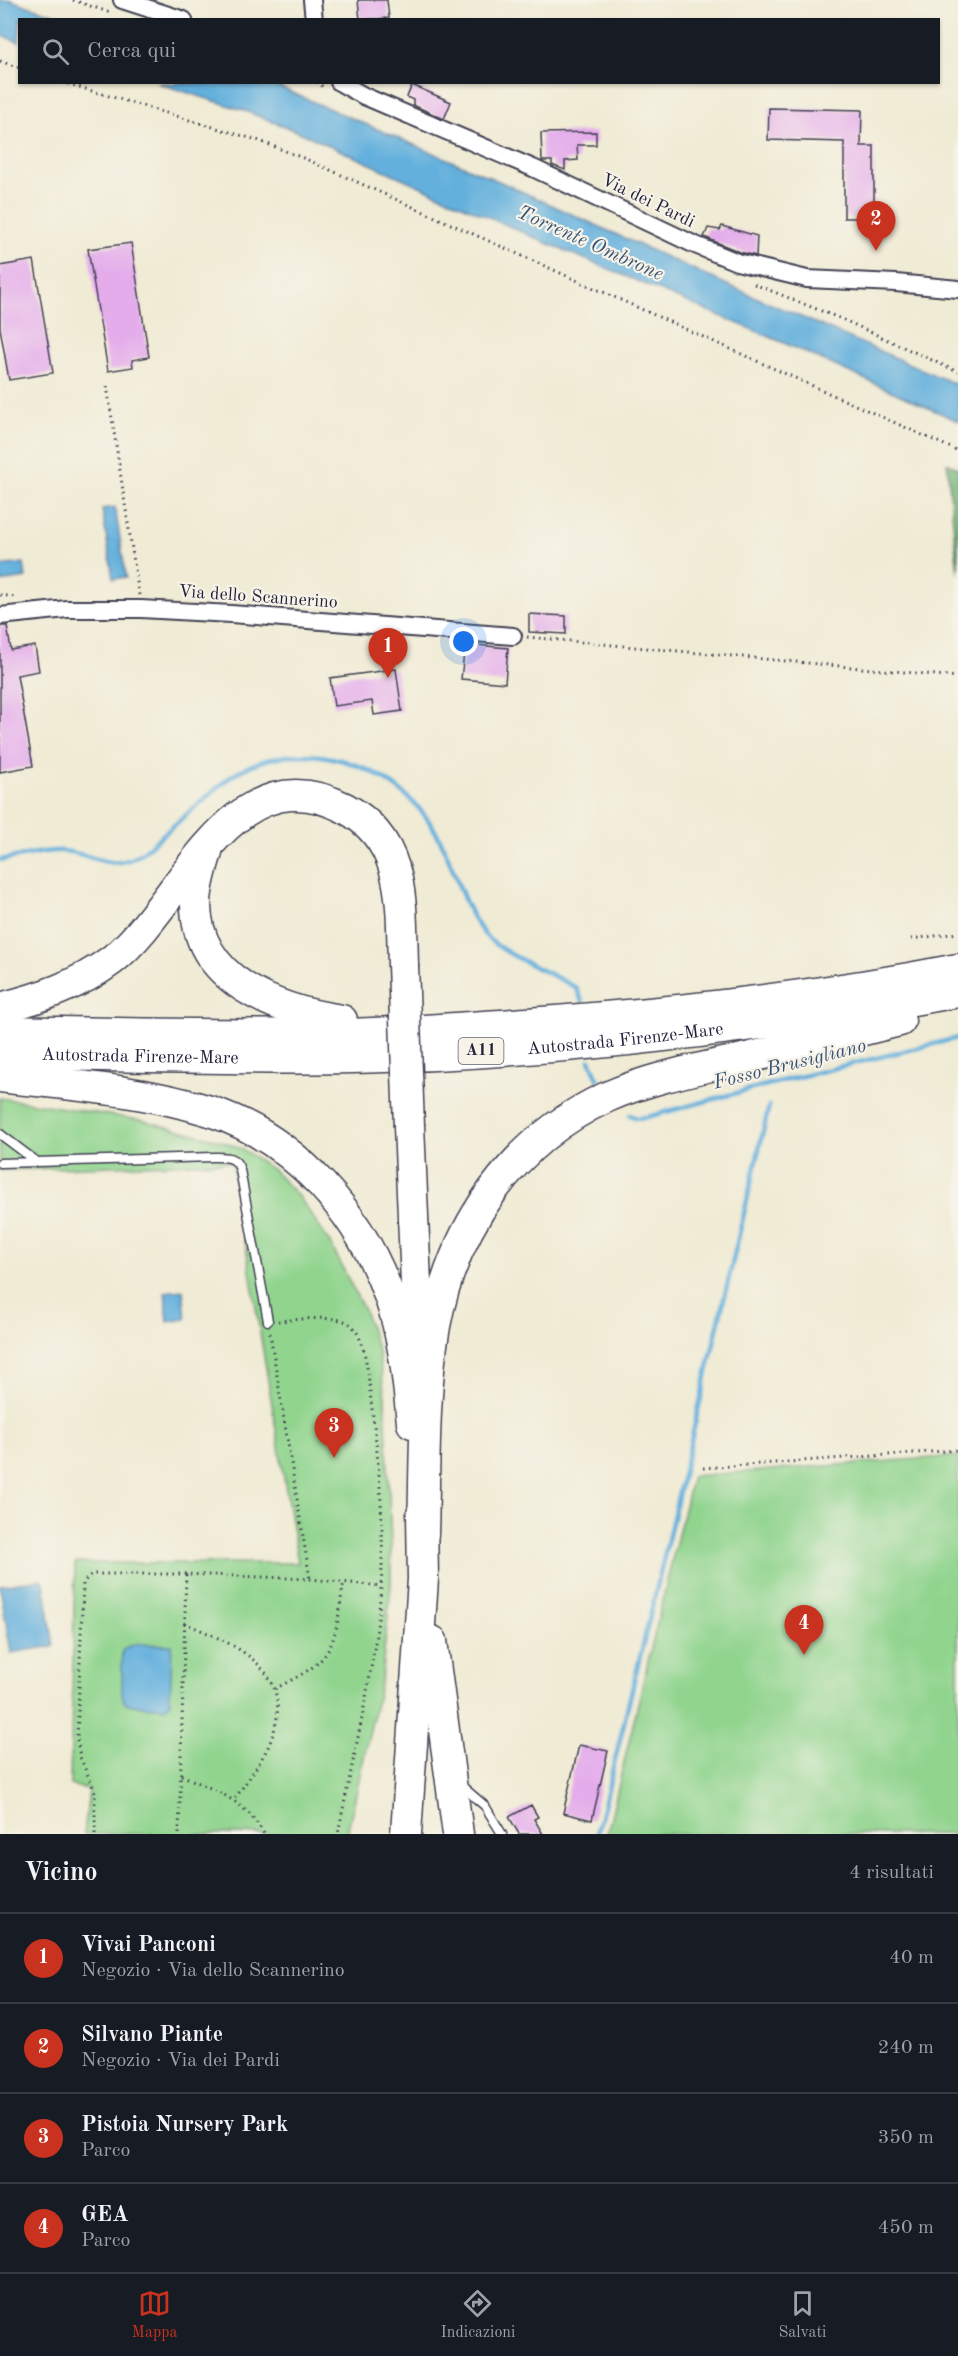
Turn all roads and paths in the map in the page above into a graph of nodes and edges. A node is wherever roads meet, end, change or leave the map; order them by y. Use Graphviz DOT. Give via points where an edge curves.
graph roads {
  1 [pos="73,0"];
  2 [pos="312,0"];
  3 [pos="121,8"];
  4 [pos="174,18"];
  5 [pos="314,18"];
  6 [pos="0,61"];
  7 [pos="18,67"];
  8 [pos="69,84"];
  9 [pos="343,84"];
  10 [pos="958,289"];
  11 [pos="107,386"];
  12 [pos="958,451"];
  13 [pos="141,609"];
  14 [pos="0,616"];
  15 [pos="513,636"];
  16 [pos="958,677"];
  17 [pos="209,844"];
  18 [pos="958,933"];
  19 [pos="912,939"];
  20 [pos="958,969"];
  21 [pos="958,992"];
  22 [pos="958,1006"];
  23 [pos="0,1008"];
  24 [pos="462,1028"];
  25 [pos="0,1031"];
  26 [pos="0,1054"];
  27 [pos="0,1077"];
  28 [pos="0,1134"];
  29 [pos="37,1162"];
  30 [pos="0,1163"];
  31 [pos="268,1321"];
  32 [pos="958,1450"];
  33 [pos="704,1468"];
  34 [pos="423,1534"];
  35 [pos="186,1574"];
  36 [pos="310,1579"];
  37 [pos="423,1579"];
  38 [pos="344,1582"];
  39 [pos="381,1586"];
  40 [pos="184,1623"];
  41 [pos="275,1689"];
  42 [pos="181,1775"];
  43 [pos="450,1776"];
  44 [pos="234,1800"];
  45 [pos="95,1834"];
  46 [pos="179,1834"];
  47 [pos="264,1834"];
  48 [pos="338,1834"];
  49 [pos="406,1834"];
  50 [pos="458,1834"];
  51 [pos="502,1834"];
  1 -- 3 [label="path"];
  2 -- 5 [label="street"];
  3 -- 4 [label="street"];
  6 -- 7 [label="path"];
  8 -- 12 [label="path" via="223,129 298,156"];
  9 -- 10 [label="street, Via dei Pardi" via="737,262 807,279"];
  11 -- 13 [label="path"];
  13 -- 14 [label="street, Via dello Scannerino" via="66,609"];
  13 -- 15 [label="street, Via dello Scannerino"];
  15 -- 16 [label="path"];
  17 -- 23 [label="highway" via="141,933 112,960 53,993"];
  17 -- 24 [label="highway" via="197,891 199,927 211,954 237,982 261,998 306,1014 348,1021"];
  17 -- 34 [label="highway, bridge" via="245,810 272,800 302,797 334,803 347,810 380,838 395,868 400,891"];
  18 -- 19 [label="path"];
  20 -- 24 [label="highway, Autostrada Firenze-Mare / A11" via="852,989 730,1005"];
  21 -- 26 [label="highway, Autostrada Firenze-Mare / A11" via="706,1033 494,1051 354,1058"];
  22 -- 34 [label="highway" via="633,1087 570,1117 521,1156 497,1184 466,1232 447,1276 430,1367"];
  24 -- 25 [label="highway, Autostrada Firenze-Mare / A11" via="235,1035"];
  27 -- 34 [label="highway" via="143,1095 213,1112 257,1133 307,1169 363,1240 390,1299 408,1378"];
  28 -- 29 [label="lane"];
  29 -- 30 [label="lane"];
  29 -- 31 [label="lane" via="232,1158 236,1161"];
  31 -- 36 [label="path"];
  31 -- 39 [label="path" via="339,1319 348,1322 358,1334 373,1413"];
  32 -- 33 [label="path"];
  34 -- 37 [label="highway"];
  35 -- 36 [label="path"];
  35 -- 40 [label="path"];
  35 -- 45 [label="path" via="91,1574 83,1583 78,1739 80,1757 95,1792"];
  36 -- 38 [label="path"];
  37 -- 43 [label="highway"];
  37 -- 49 [label="highway"];
  38 -- 39 [label="path"];
  38 -- 41 [label="path" via="325,1655 307,1671"];
  39 -- 48 [label="path" via="373,1659"];
  40 -- 41 [label="path" via="238,1647 260,1666"];
  40 -- 42 [label="path"];
  41 -- 44 [label="path" via="277,1714 273,1733"];
  42 -- 44 [label="path"];
  42 -- 46 [label="path"];
  43 -- 50 [label="highway"];
  43 -- 51 [label="lane" via="485,1806"];
  44 -- 47 [label="path"];
}
